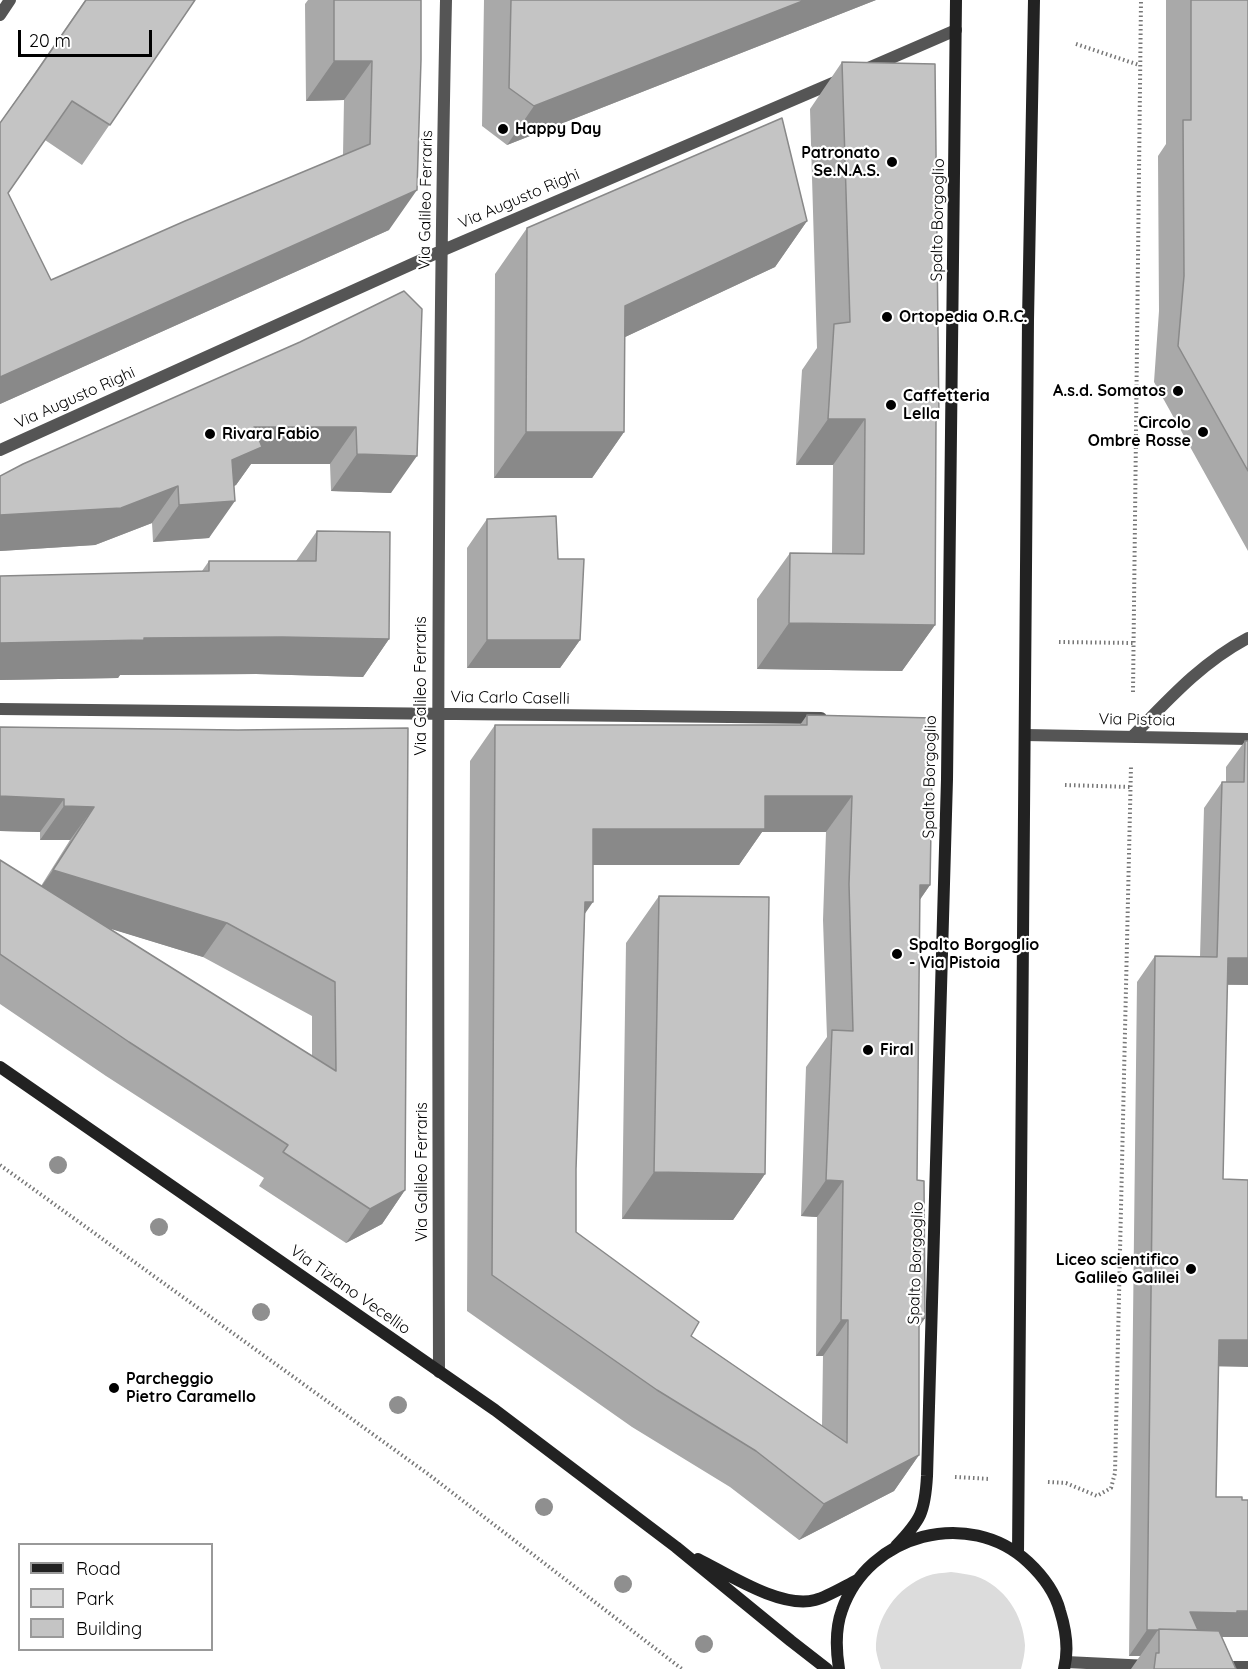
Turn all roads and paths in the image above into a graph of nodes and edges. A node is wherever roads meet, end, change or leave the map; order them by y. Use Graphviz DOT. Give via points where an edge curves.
graph roads {
  1 [pos="10,0"];
  2 [pos="446,0"];
  3 [pos="956,0"];
  4 [pos="1034,0"];
  5 [pos="0,15"];
  6 [pos="956,30"];
  7 [pos="1076,44"];
  8 [pos="1139,65"];
  9 [pos="441,251"];
  10 [pos="0,450"];
  11 [pos="1248,638"];
  12 [pos="1059,642"];
  13 [pos="1133,643"];
  14 [pos="0,709"];
  15 [pos="438,714"];
  16 [pos="829,718"];
  17 [pos="1025,735"];
  18 [pos="1132,737"];
  19 [pos="1248,739"];
  20 [pos="1065,785"];
  21 [pos="1131,787"];
  22 [pos="0,1067"];
  23 [pos="0,1165"];
  24 [pos="439,1372"];
  25 [pos="927,1476"];
  26 [pos="1020,1480"];
  27 [pos="1066,1483"];
  28 [pos="896,1546"];
  29 [pos="676,1547"];
  30 [pos="1018,1553"];
  31 [pos="857,1580"];
  32 [pos="1065,1665"];
  33 [pos="1164,1666"];
  34 [pos="1212,1666"];
  35 [pos="1248,1667"];
  36 [pos="682,1669"];
  37 [pos="828,1669"];
  38 [pos="839,1669"];
  1 -- 5 [label="street"];
  2 -- 9 [label="street, Via Galileo Ferraris"];
  3 -- 6 [label="main road, Spalto Borgoglio"];
  4 -- 17 [label="main road"];
  6 -- 9 [label="street, Via Augusto Righi"];
  6 -- 25 [label="main road, Spalto Borgoglio" via="953,393 942,719 947,779"];
  7 -- 8 [label="path"];
  9 -- 10 [label="street, Via Augusto Righi"];
  9 -- 15 [label="street, Via Galileo Ferraris"];
  11 -- 18 [label="street" via="1189,679"];
  12 -- 13 [label="path"];
  14 -- 15 [label="street, Via Carlo Caselli"];
  15 -- 16 [label="street, Via Carlo Caselli"];
  15 -- 24 [label="street, Via Galileo Ferraris"];
  17 -- 18 [label="street, Via Pistoia"];
  17 -- 26 [label="main road"];
  18 -- 19 [label="street, Via Pistoia"];
  20 -- 21 [label="path"];
  22 -- 24 [label="main road, Via Tiziano Vecellio"];
  23 -- 36 [label="path" via="428,1474"];
  24 -- 29 [label="main road, Via Tiziano Vecellio"];
  25 -- 26 [label="path"];
  25 -- 28 [label="main road, Spalto Borgoglio" via="920,1516"];
  26 -- 27 [label="path"];
  26 -- 30 [label="main road"];
  28 -- 30 [label="main road, Spalto Borgoglio" via="926,1534 959,1532 990,1538"];
  28 -- 31 [label="main road, Spalto Borgoglio"];
  29 -- 31 [label="main road" via="758,1590 786,1600 814,1600"];
  29 -- 37 [label="main road"];
  30 -- 32 [label="main road, Spalto Borgoglio" via="1041,1574 1058,1601 1066,1631"];
  31 -- 38 [label="main road, Spalto Borgoglio" via="842,1611 836,1645"];
  32 -- 33 [label="street"];
  34 -- 35 [label="street"];
}
